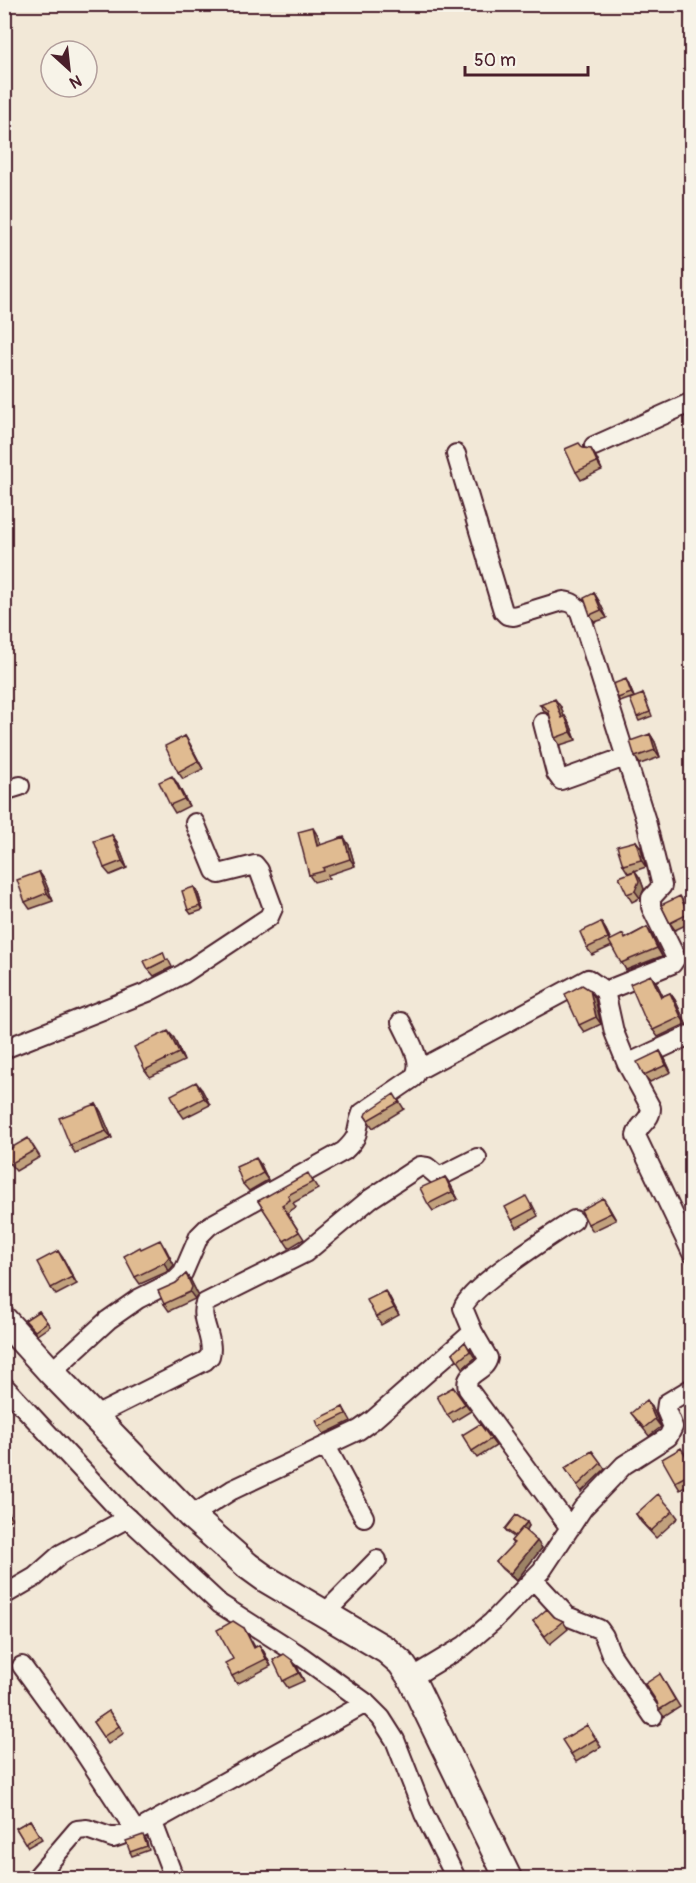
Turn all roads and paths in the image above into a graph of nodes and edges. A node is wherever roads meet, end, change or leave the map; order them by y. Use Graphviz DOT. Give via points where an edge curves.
graph roads {
  1 [pos="692,402"];
  2 [pos="594,446"];
  3 [pos="456,454"];
  4 [pos="543,723"];
  5 [pos="625,757"];
  6 [pos="195,824"];
  7 [pos="605,991"];
  8 [pos="401,1022"];
  9 [pos="692,1034"];
  10 [pos="4,1049"];
  11 [pos="627,1064"];
  12 [pos="419,1067"];
  13 [pos="477,1158"];
  14 [pos="574,1220"];
  15 [pos="692,1253"];
  16 [pos="4,1320"];
  17 [pos="473,1332"];
  18 [pos="51,1372"];
  19 [pos="4,1386"];
  20 [pos="692,1388"];
  21 [pos="95,1416"];
  22 [pos="326,1446"];
  23 [pos="191,1516"];
  24 [pos="364,1517"];
  25 [pos="129,1518"];
  26 [pos="570,1528"];
  27 [pos="377,1560"];
  28 [pos="533,1579"];
  29 [pos="4,1595"];
  30 [pos="324,1614"];
  31 [pos="22,1666"];
  32 [pos="411,1678"];
  33 [pos="366,1703"];
  34 [pos="653,1716"];
  35 [pos="153,1823"];
  36 [pos="135,1830"];
  37 [pos="36,1878"];
  38 [pos="174,1878"];
  39 [pos="456,1878"];
  40 [pos="508,1878"];
  1 -- 2 [label="street"];
  3 -- 5 [label="street" via="502,611 514,616 563,601 576,605"];
  4 -- 5 [label="street" via="561,780"];
  5 -- 7 [label="street" via="662,886 651,898 651,907 676,958 672,964"];
  6 -- 10 [label="street" via="219,874 255,865 259,870 273,908 269,917 183,974 148,992"];
  7 -- 11 [label="street"];
  7 -- 12 [label="street" via="588,979"];
  8 -- 12 [label="street"];
  9 -- 11 [label="street"];
  11 -- 15 [label="street" via="651,1108 636,1136"];
  12 -- 18 [label="street" via="413,1078 362,1113 358,1135 344,1151 209,1226 195,1243 188,1264 176,1280 108,1320"];
  13 -- 21 [label="street" via="439,1178 420,1166 370,1199 305,1253 205,1302 210,1356"];
  14 -- 17 [label="street" via="468,1298 463,1308"];
  16 -- 18 [label="main road"];
  17 -- 22 [label="street" via="386,1411"];
  17 -- 26 [label="street" via="488,1358 483,1369 469,1376 468,1389"];
  18 -- 21 [label="main road"];
  19 -- 25 [label="street"];
  20 -- 26 [label="street" via="667,1403 673,1427 668,1437 624,1465 583,1508"];
  21 -- 23 [label="main road"];
  22 -- 23 [label="street" via="232,1490"];
  22 -- 24 [label="street"];
  23 -- 30 [label="main road" via="248,1566"];
  25 -- 29 [label="street" via="61,1554 35,1577"];
  25 -- 33 [label="street" via="219,1604"];
  26 -- 28 [label="street"];
  27 -- 30 [label="street"];
  28 -- 32 [label="street" via="464,1646"];
  28 -- 34 [label="street" via="567,1616 599,1629"];
  30 -- 32 [label="main road" via="386,1650"];
  31 -- 36 [label="street"];
  32 -- 40 [label="main road"];
  33 -- 35 [label="street"];
  33 -- 39 [label="street" via="395,1740 424,1814"];
  35 -- 36 [label="street"];
  35 -- 38 [label="street"];
  36 -- 37 [label="street" via="113,1838 87,1829 77,1830"];
}
